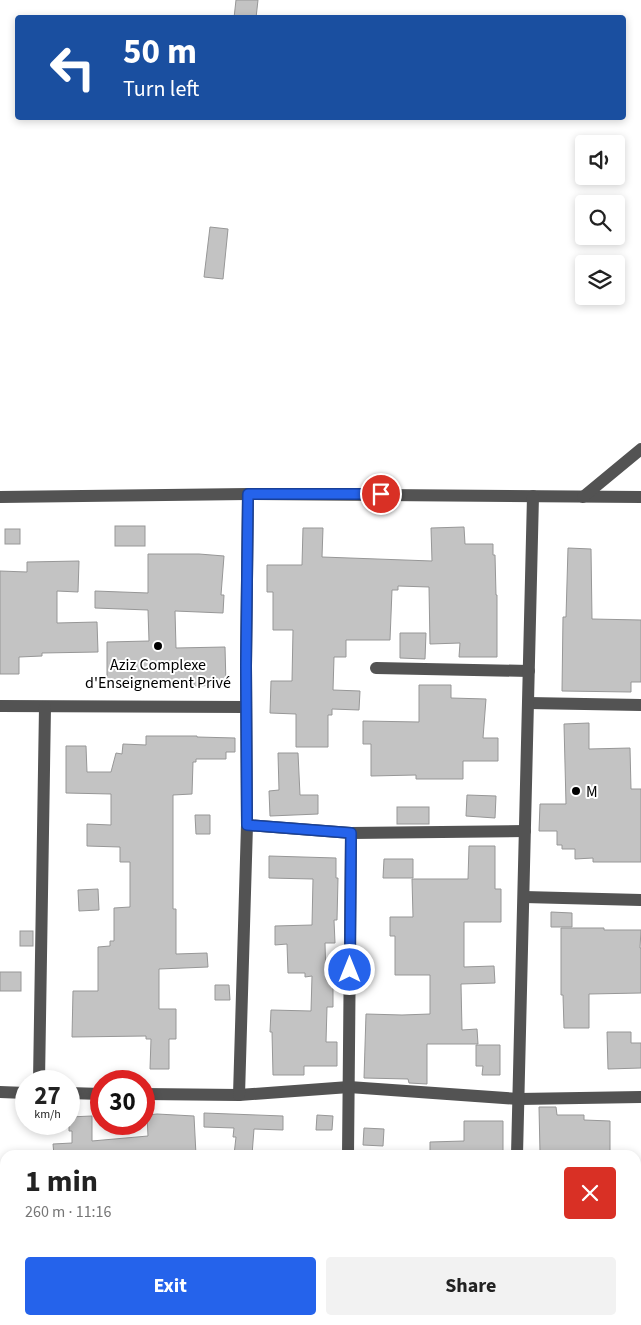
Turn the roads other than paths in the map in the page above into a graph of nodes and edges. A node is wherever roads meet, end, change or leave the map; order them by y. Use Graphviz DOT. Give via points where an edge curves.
graph roads {
  1 [pos="641,449"];
  2 [pos="248,494"];
  3 [pos="533,496"];
  4 [pos="0,497"];
  5 [pos="583,497"];
  6 [pos="641,497"];
  7 [pos="376,668"];
  8 [pos="529,671"];
  9 [pos="528,703"];
  10 [pos="641,705"];
  11 [pos="0,706"];
  12 [pos="45,707"];
  13 [pos="246,707"];
  14 [pos="247,825"];
  15 [pos="525,831"];
  16 [pos="351,833"];
  17 [pos="524,897"];
  18 [pos="641,900"];
  19 [pos="39,1070"];
  20 [pos="349,1087"];
  21 [pos="0,1092"];
  22 [pos="15,1093"];
  23 [pos="155,1094"];
  24 [pos="238,1095"];
  25 [pos="641,1097"];
  26 [pos="519,1099"];
  27 [pos="348,1150"];
  28 [pos="517,1150"];
  1 -- 5 [label="street"];
  2 -- 3 [label="street"];
  2 -- 4 [label="street"];
  2 -- 13 [label="street"];
  3 -- 5 [label="street"];
  3 -- 8 [label="street"];
  5 -- 6 [label="street"];
  7 -- 8 [label="street"];
  8 -- 9 [label="street"];
  9 -- 10 [label="street"];
  9 -- 15 [label="street"];
  11 -- 12 [label="street"];
  12 -- 13 [label="street"];
  12 -- 19 [label="street"];
  13 -- 14 [label="street"];
  14 -- 16 [label="street"];
  14 -- 24 [label="street"];
  15 -- 16 [label="street"];
  15 -- 17 [label="street"];
  16 -- 20 [label="street"];
  17 -- 18 [label="street"];
  17 -- 26 [label="street"];
  20 -- 24 [label="street"];
  20 -- 26 [label="street"];
  20 -- 27 [label="street"];
  21 -- 22 [label="street"];
  23 -- 24 [label="street"];
  25 -- 26 [label="street"];
  26 -- 28 [label="street"];
}
